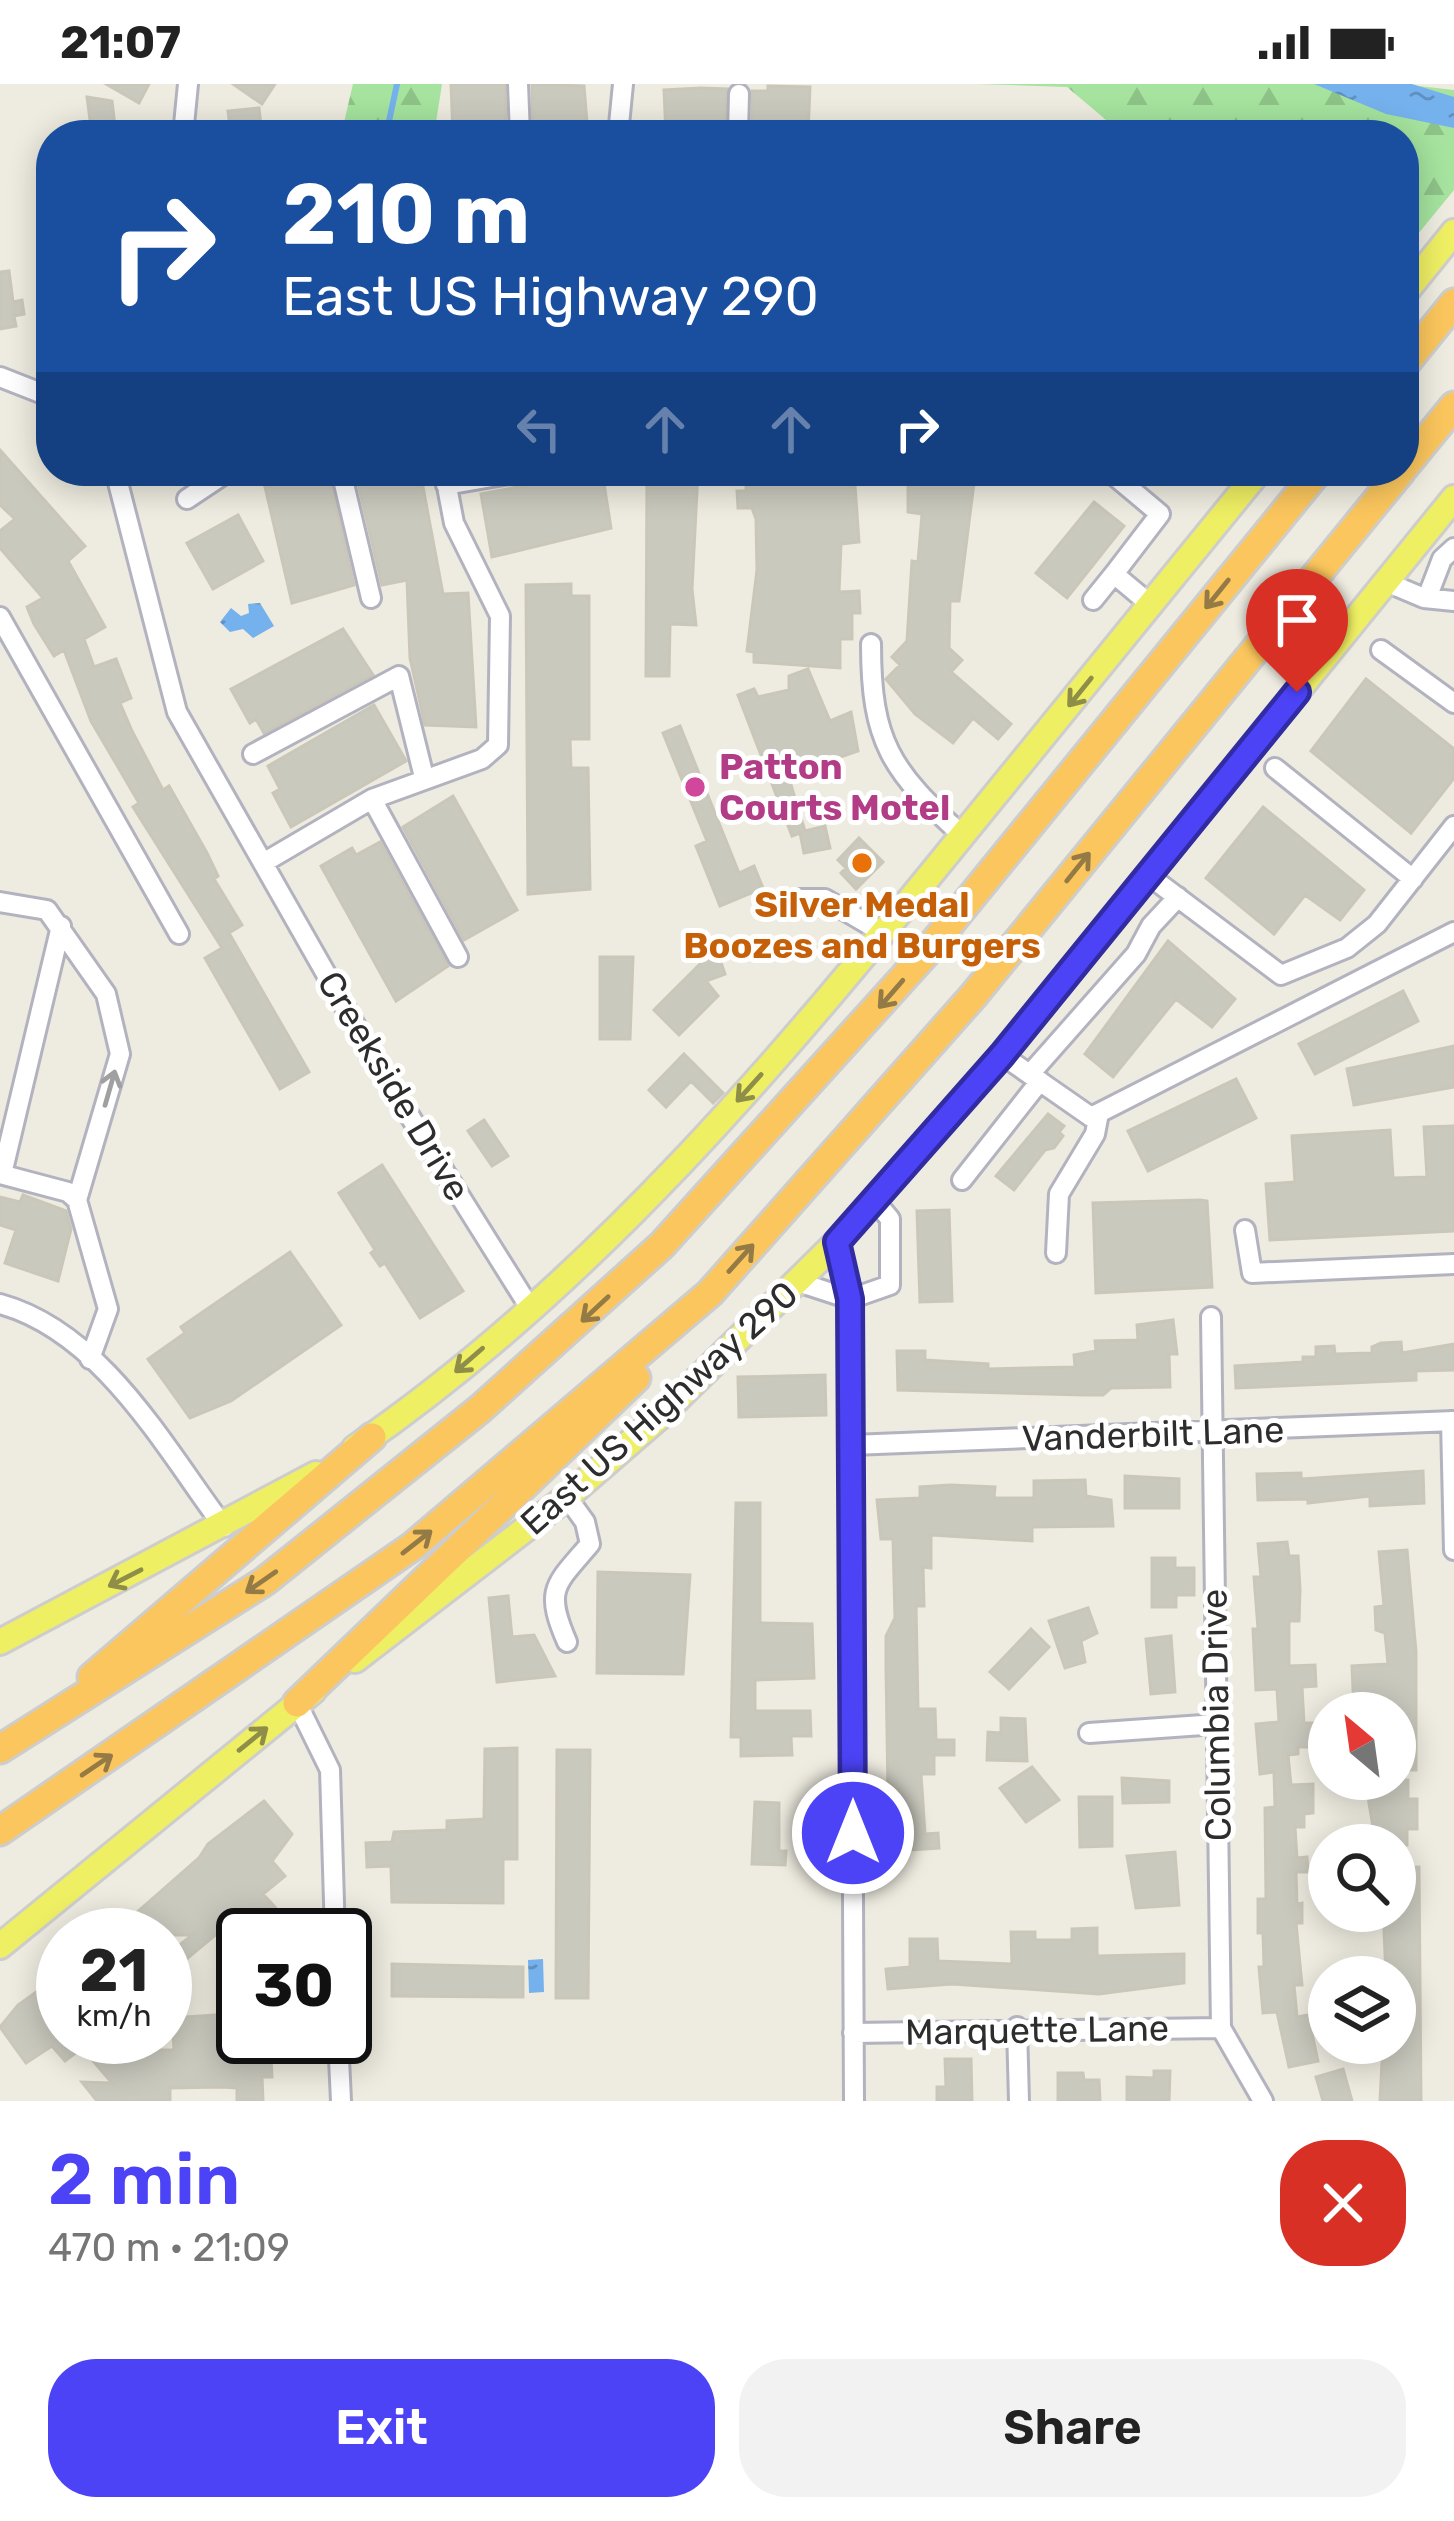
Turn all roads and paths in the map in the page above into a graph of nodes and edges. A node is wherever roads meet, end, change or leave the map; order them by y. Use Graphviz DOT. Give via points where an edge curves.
graph roads {
  1 [pos="188,84"];
  2 [pos="518,84"];
  3 [pos="623,84"];
  4 [pos="739,94"];
  5 [pos="184,120"];
  6 [pos="519,120"];
  7 [pos="619,120"];
  8 [pos="738,120"];
  9 [pos="1454,232"];
  10 [pos="1419,275"];
  11 [pos="1454,303"];
  12 [pos="1419,346"];
  13 [pos="0,377"];
  14 [pos="36,391"];
  15 [pos="1454,406"];
  16 [pos="1419,448"];
  17 [pos="119,486"];
  18 [pos="206,486"];
  19 [pos="345,486"];
  20 [pos="447,486"];
  21 [pos="1127,486"];
  22 [pos="1247,486"];
  23 [pos="1306,486"];
  24 [pos="1388,486"];
  25 [pos="1454,498"];
  26 [pos="187,499"];
  27 [pos="1454,548"];
  28 [pos="1114,574"];
  29 [pos="1386,582"];
  30 [pos="371,598"];
  31 [pos="1427,598"];
  32 [pos="1094,600"];
  33 [pos="1454,601"];
  34 [pos="1150,605"];
  35 [pos="0,617"];
  36 [pos="871,644"];
  37 [pos="1382,650"];
  38 [pos="1454,703"];
  39 [pos="253,754"];
  40 [pos="1275,768"];
  41 [pos="424,777"];
  42 [pos="372,799"];
  43 [pos="1454,826"];
  44 [pos="963,836"];
  45 [pos="262,862"];
  46 [pos="1413,879"];
  47 [pos="1164,887"];
  48 [pos="784,899"];
  49 [pos="0,902"];
  50 [pos="61,926"];
  51 [pos="1454,932"];
  52 [pos="884,933"];
  53 [pos="179,934"];
  54 [pos="458,957"];
  55 [pos="1002,1055"];
  56 [pos="1035,1077"];
  57 [pos="1099,1113"];
  58 [pos="1,1174"];
  59 [pos="962,1180"];
  60 [pos="77,1200"];
  61 [pos="875,1201"];
  62 [pos="1245,1229"];
  63 [pos="837,1242"];
  64 [pos="1056,1252"];
  65 [pos="1454,1264"];
  66 [pos="797,1282"];
  67 [pos="710,1293"];
  68 [pos="850,1299"];
  69 [pos="0,1304"];
  70 [pos="530,1308"];
  71 [pos="1211,1317"];
  72 [pos="91,1360"];
  73 [pos="1453,1421"];
  74 [pos="1210,1433"];
  75 [pos="372,1437"];
  76 [pos="852,1445"];
  77 [pos="567,1497"];
  78 [pos="224,1528"];
  79 [pos="1454,1550"];
  80 [pos="0,1642"];
  81 [pos="567,1642"];
  82 [pos="297,1703"];
  83 [pos="1217,1724"];
  84 [pos="1089,1733"];
  85 [pos="7,1744"];
  86 [pos="0,1831"];
  87 [pos="333,1908"];
  88 [pos="0,1946"];
  89 [pos="1017,2027"];
  90 [pos="1221,2028"];
  91 [pos="854,2033"];
  92 [pos="854,2101"];
  93 [pos="1019,2101"];
  94 [pos="1263,2101"];
  1 -- 5 [label="street"];
  2 -- 6 [label="street"];
  3 -- 7 [label="street"];
  4 -- 8 [label="street"];
  9 -- 10 [label="main road"];
  11 -- 12 [label="highway"];
  13 -- 14 [label="street"];
  15 -- 16 [label="highway"];
  17 -- 45 [label="street, Creekside Drive" via="177,712"];
  18 -- 26 [label="street"];
  19 -- 30 [label="street"];
  20 -- 41 [label="street" via="454,524 500,616 498,745 482,759"];
  21 -- 28 [label="street" via="1160,514"];
  22 -- 34 [label="main road"];
  23 -- 85 [label="highway, one-way" via="925,954 662,1245 480,1409 319,1539 137,1666"];
  67 -- 24 [label="highway, one-way" via="974,995"];
  25 -- 29 [label="main road, East US Highway 290"];
  27 -- 31 [label="street"];
  28 -- 32 [label="street"];
  28 -- 34 [label="street"];
  29 -- 31 [label="street"];
  29 -- 47 [label="main road, East US Highway 290"];
  31 -- 33 [label="street"];
  34 -- 44 [label="main road, one-way"];
  35 -- 53 [label="street"];
  36 -- 44 [label="street" via="871,695 885,751"];
  37 -- 38 [label="street"];
  39 -- 41 [label="street" via="399,676"];
  40 -- 46 [label="street"];
  41 -- 42 [label="street"];
  42 -- 45 [label="street"];
  42 -- 54 [label="street"];
  43 -- 46 [label="street"];
  44 -- 52 [label="main road"];
  45 -- 70 [label="street, Creekside Drive"];
  46 -- 47 [label="street" via="1347,948 1281,975"];
  47 -- 55 [label="main road, East US Highway 290"];
  47 -- 56 [label="street" via="1136,954"];
  48 -- 52 [label="street" via="825,899"];
  49 -- 50 [label="street" via="47,910"];
  50 -- 58 [label="street"];
  60 -- 50 [label="street, one-way" via="120,1054 106,994"];
  51 -- 57 [label="street"];
  52 -- 70 [label="main road, one-way" via="716,1126"];
  55 -- 56 [label="street"];
  55 -- 61 [label="main road, East US Highway 290"];
  56 -- 57 [label="street" via="1091,1117"];
  56 -- 59 [label="street"];
  57 -- 64 [label="street" via="1059,1194"];
  58 -- 60 [label="street"];
  60 -- 72 [label="street" via="107,1309"];
  61 -- 63 [label="main road, East US Highway 290"];
  61 -- 68 [label="street" via="890,1220 890,1285"];
  62 -- 65 [label="street" via="1252,1274"];
  63 -- 66 [label="main road, East US Highway 290"];
  63 -- 68 [label="street"];
  66 -- 68 [label="street"];
  66 -- 77 [label="main road, East US Highway 290"];
  67 -- 82 [label="highway" via="609,1407"];
  86 -- 67 [label="highway, one-way" via="413,1546"];
  68 -- 76 [label="street"];
  69 -- 72 [label="street" via="32,1313"];
  70 -- 75 [label="main road, one-way"];
  71 -- 74 [label="street, Columbia Drive"];
  72 -- 78 [label="street"];
  73 -- 74 [label="street, Vanderbilt Lane"];
  73 -- 79 [label="street"];
  74 -- 76 [label="street, Vanderbilt Lane"];
  74 -- 83 [label="street, Columbia Drive"];
  75 -- 78 [label="main road"];
  75 -- 85 [label="highway"];
  76 -- 91 [label="street"];
  77 -- 81 [label="street" via="590,1544 553,1587"];
  77 -- 82 [label="main road, East US Highway 290"];
  78 -- 80 [label="main road, one-way"];
  82 -- 87 [label="street" via="330,1770"];
  88 -- 82 [label="main road, East US Highway 290, one-way"];
  83 -- 84 [label="street"];
  83 -- 90 [label="street, Columbia Drive"];
  89 -- 90 [label="street, Marquette Lane"];
  89 -- 91 [label="street, Marquette Lane"];
  89 -- 93 [label="street"];
  90 -- 94 [label="street, Columbia Drive"];
  91 -- 92 [label="street"];
}
